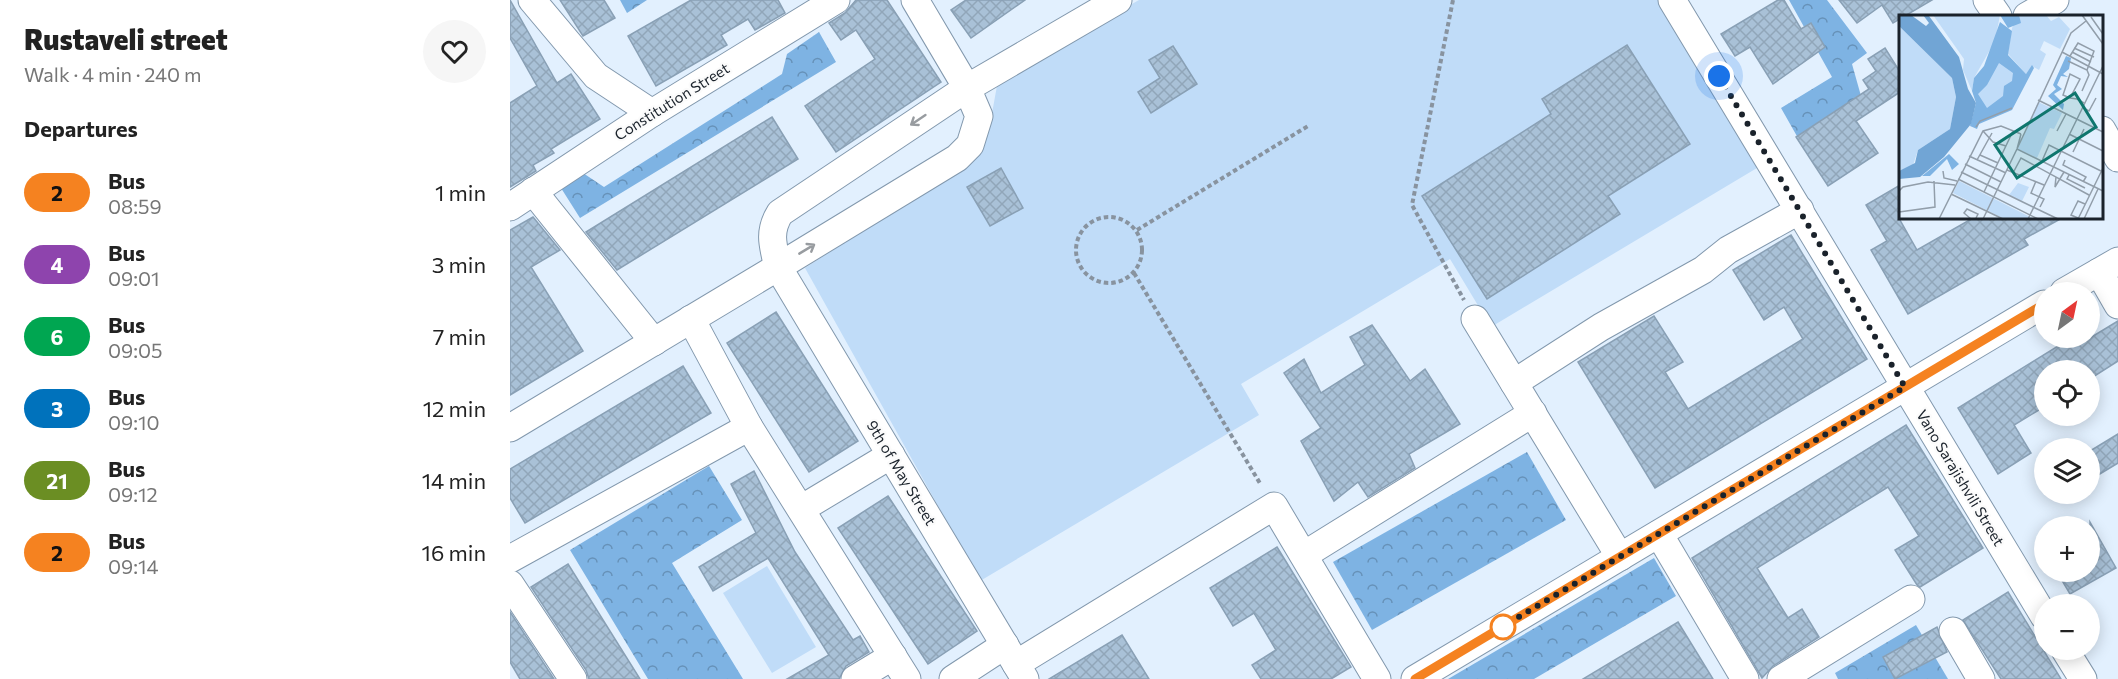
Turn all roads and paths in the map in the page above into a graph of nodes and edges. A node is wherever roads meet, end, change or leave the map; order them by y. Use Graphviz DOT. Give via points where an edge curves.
graph roads {
  1 [pos="532,0"];
  2 [pos="836,0"];
  3 [pos="915,0"];
  4 [pos="1118,0"];
  5 [pos="1453,0"];
  6 [pos="1672,0"];
  7 [pos="1987,0"];
  8 [pos="2055,0"];
  9 [pos="1997,15"];
  10 [pos="2029,15"];
  11 [pos="967,88"];
  12 [pos="652,113"];
  13 [pos="1308,126"];
  14 [pos="2103,132"];
  15 [pos="2118,158"];
  16 [pos="533,191"];
  17 [pos="510,207"];
  18 [pos="1800,210"];
  19 [pos="1137,230"];
  20 [pos="2109,266"];
  21 [pos="778,267"];
  22 [pos="1134,273"];
  23 [pos="2081,282"];
  24 [pos="2118,305"];
  25 [pos="2034,310"];
  26 [pos="691,319"];
  27 [pos="1475,319"];
  28 [pos="654,342"];
  29 [pos="1514,382"];
  30 [pos="1905,387"];
  31 [pos="1533,413"];
  32 [pos="749,427"];
  33 [pos="510,428"];
  34 [pos="891,455"];
  35 [pos="1274,506"];
  36 [pos="801,510"];
  37 [pos="1659,534"];
  38 [pos="1304,555"];
  39 [pos="1620,557"];
  40 [pos="510,559"];
  41 [pos="510,584"];
  42 [pos="1911,599"];
  43 [pos="2034,600"];
  44 [pos="1953,631"];
  45 [pos="893,656"];
  46 [pos="2071,660"];
  47 [pos="1015,663"];
  48 [pos="573,679"];
  49 [pos="855,679"];
  50 [pos="907,679"];
  51 [pos="953,679"];
  52 [pos="1377,679"];
  53 [pos="1415,679"];
  54 [pos="1745,679"];
  55 [pos="1781,679"];
  56 [pos="1981,679"];
  57 [pos="2083,679"];
  1 -- 12 [label="street" via="596,76"];
  2 -- 12 [label="street, Constitution Street"];
  3 -- 11 [label="street"];
  4 -- 11 [label="street"];
  5 -- 27 [label="path" via="1412,205"];
  6 -- 18 [label="street, Vano Sarajishvili Street"];
  7 -- 9 [label="street"];
  8 -- 10 [label="street"];
  11 -- 21 [label="street, one-way" via="780,213 772,225 771,237"];
  21 -- 11 [label="street, one-way" via="957,158 970,145 979,116"];
  12 -- 16 [label="street, Constitution Street"];
  13 -- 19 [label="path"];
  14 -- 15 [label="street"];
  16 -- 17 [label="street, Constitution Street"];
  16 -- 28 [label="street"];
  18 -- 29 [label="street"];
  18 -- 30 [label="street, Vano Sarajishvili Street"];
  19 -- 22 [label="path" via="1143,252"];
  19 -- 22 [label="path" via="1119,218 1098,218 1081,231 1076,251 1083,270 1101,282 1113,283"];
  20 -- 23 [label="street"];
  20 -- 24 [label="street"];
  21 -- 26 [label="street"];
  21 -- 34 [label="street, 9th of May Street"];
  22 -- 35 [label="path"];
  25 -- 30 [label="street"];
  26 -- 28 [label="street"];
  26 -- 32 [label="street"];
  27 -- 29 [label="street"];
  28 -- 33 [label="street"];
  29 -- 31 [label="street"];
  30 -- 37 [label="street"];
  30 -- 43 [label="street, Vano Sarajishvili Street"];
  31 -- 38 [label="street"];
  31 -- 39 [label="street"];
  32 -- 36 [label="street"];
  32 -- 40 [label="street"];
  34 -- 36 [label="street"];
  34 -- 47 [label="street, 9th of May Street"];
  35 -- 38 [label="street"];
  35 -- 47 [label="street"];
  36 -- 45 [label="street"];
  37 -- 39 [label="street"];
  37 -- 54 [label="street"];
  38 -- 52 [label="street"];
  39 -- 53 [label="street"];
  41 -- 48 [label="street"];
  42 -- 55 [label="street"];
  44 -- 56 [label="street"];
  45 -- 49 [label="street"];
  45 -- 50 [label="street"];
  46 -- 57 [label="street"];
  47 -- 51 [label="street"];
}
